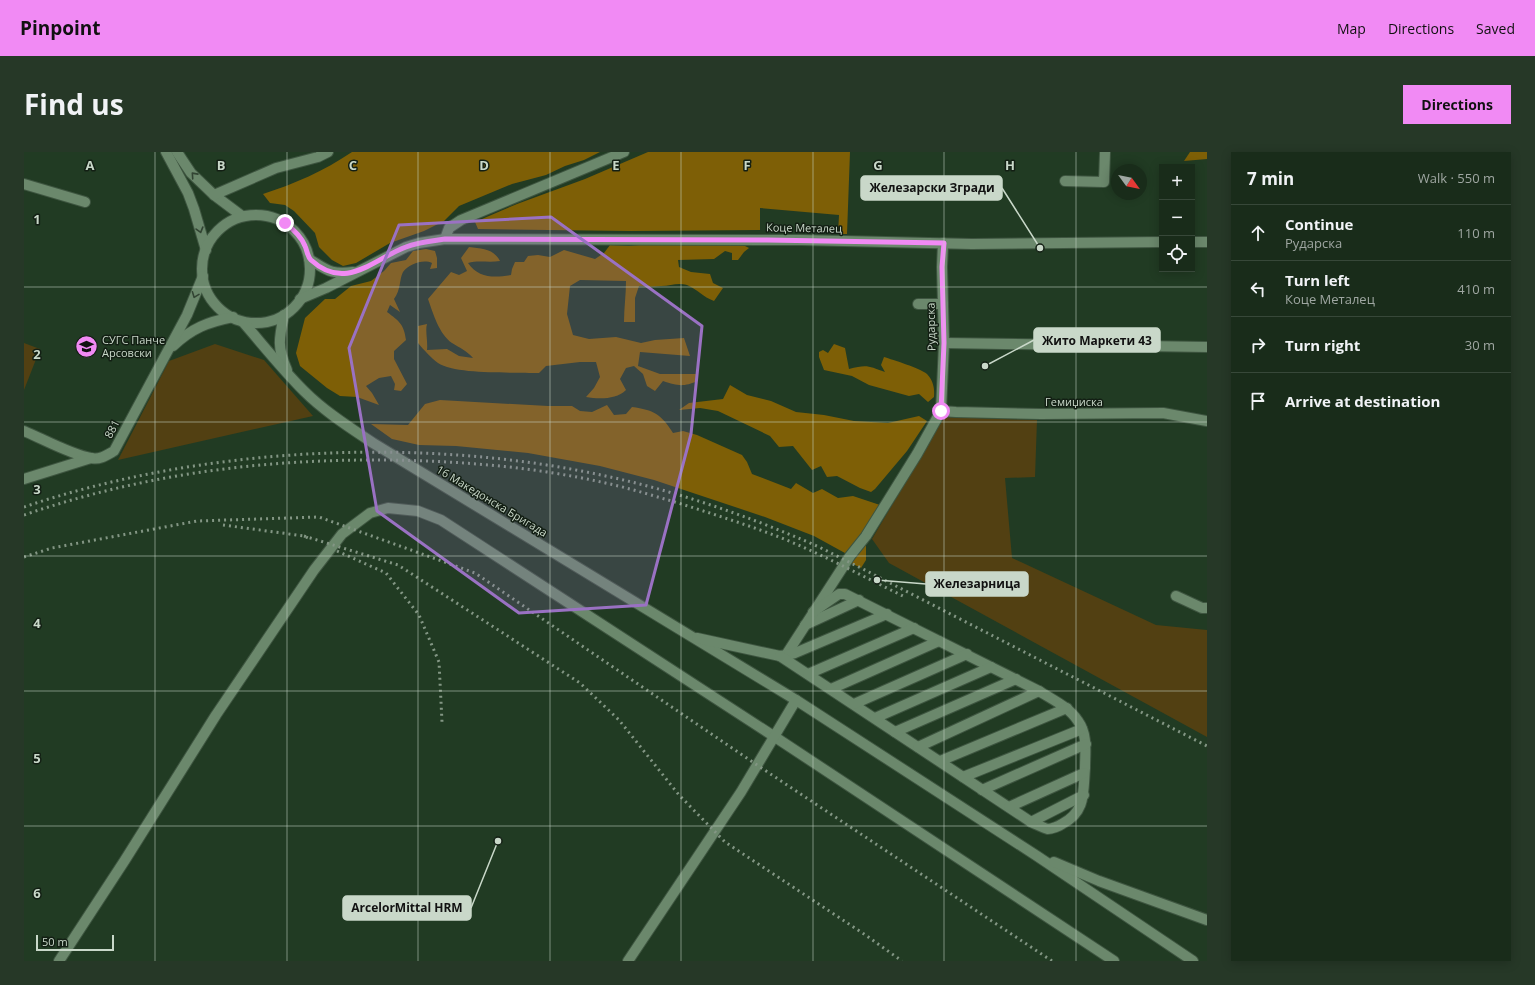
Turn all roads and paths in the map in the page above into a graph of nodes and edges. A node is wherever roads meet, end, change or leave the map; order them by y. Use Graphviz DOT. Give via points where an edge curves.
graph roads {
  1 [pos="166,152"];
  2 [pos="177,152"];
  3 [pos="328,152"];
  4 [pos="624,152"];
  5 [pos="1105,152"];
  6 [pos="1065,181"];
  7 [pos="24,184"];
  8 [pos="214,195"];
  9 [pos="85,202"];
  10 [pos="242,216"];
  11 [pos="445,239"];
  12 [pos="1159,242"];
  13 [pos="1195,242"];
  14 [pos="1207,242"];
  15 [pos="944,243"];
  16 [pos="206,250"];
  17 [pos="309,259"];
  18 [pos="361,270"];
  19 [pos="203,275"];
  20 [pos="300,299"];
  21 [pos="918,304"];
  22 [pos="943,304"];
  23 [pos="284,315"];
  24 [pos="233,317"];
  25 [pos="242,322"];
  26 [pos="944,343"];
  27 [pos="1207,347"];
  28 [pos="166,353"];
  29 [pos="291,377"];
  30 [pos="941,411"];
  31 [pos="1207,420"];
  32 [pos="24,431"];
  33 [pos="91,458"];
  34 [pos="24,479"];
  35 [pos="1176,596"];
  36 [pos="860,600"];
  37 [pos="1207,608"];
  38 [pos="813,612"];
  39 [pos="887,614"];
  40 [pos="804,626"];
  41 [pos="914,628"];
  42 [pos="689,636"];
  43 [pos="939,641"];
  44 [pos="966,654"];
  45 [pos="783,655"];
  46 [pos="991,667"];
  47 [pos="808,674"];
  48 [pos="1016,679"];
  49 [pos="831,689"];
  50 [pos="1039,691"];
  51 [pos="796,700"];
  52 [pos="854,704"];
  53 [pos="1067,708"];
  54 [pos="874,718"];
  55 [pos="1082,729"];
  56 [pos="895,732"];
  57 [pos="775,737"];
  58 [pos="1086,744"];
  59 [pos="918,747"];
  60 [pos="940,762"];
  61 [pos="1084,773"];
  62 [pos="963,777"];
  63 [pos="982,790"];
  64 [pos="1084,795"];
  65 [pos="1009,807"];
  66 [pos="1031,822"];
  67 [pos="1037,856"];
  68 [pos="1207,920"];
  69 [pos="59,961"];
  70 [pos="628,961"];
  71 [pos="1114,961"];
  72 [pos="1193,961"];
  1 -- 16 [label="street, one-way" via="188,193"];
  8 -- 2 [label="street, one-way" via="191,173"];
  3 -- 8 [label="street" via="276,168"];
  4 -- 11 [label="street" via="461,220 449,228"];
  5 -- 6 [label="street" via="1104,182"];
  7 -- 9 [label="street"];
  8 -- 10 [label="street"];
  10 -- 16 [label="street" via="220,229"];
  10 -- 17 [label="street" via="272,216 285,223 297,232 305,245"];
  11 -- 15 [label="street, Коце Металец"];
  11 -- 18 [label="street, Коце Металец" via="406,247"];
  12 -- 15 [label="street, Коце Металец"];
  13 -- 14 [label="street"];
  15 -- 22 [label="street, Рударска"];
  16 -- 19 [label="street"];
  17 -- 18 [label="street, Коце Металец" via="335,273"];
  17 -- 20 [label="street" via="309,280"];
  18 -- 20 [label="street, Коце Металец"];
  19 -- 24 [label="street" via="212,300"];
  19 -- 28 [label="street, 881, one-way" via="187,315"];
  20 -- 23 [label="street"];
  21 -- 22 [label="street"];
  22 -- 26 [label="street, Рударска"];
  23 -- 25 [label="street" via="273,320"];
  23 -- 29 [label="street, 16 Македонска Бригада" via="279,339 280,350"];
  24 -- 25 [label="street"];
  24 -- 28 [label="street, 881" via="197,327"];
  25 -- 29 [label="street, 16 Македонска Бригада"];
  26 -- 27 [label="street"];
  26 -- 30 [label="street, Рударска"];
  28 -- 33 [label="street, 881" via="114,451 102,458"];
  29 -- 42 [label="street, 16 Македонска Бригада" via="304,392 334,417"];
  30 -- 31 [label="street, Гемиџиска" via="1041,414 1163,413"];
  30 -- 38 [label="street" via="866,536"];
  32 -- 33 [label="street"];
  33 -- 34 [label="street, 881"];
  35 -- 37 [label="street"];
  36 -- 38 [label="street" via="839,594"];
  36 -- 39 [label="street"];
  36 -- 40 [label="street"];
  38 -- 40 [label="street"];
  39 -- 41 [label="street"];
  39 -- 45 [label="street" via="795,653"];
  40 -- 45 [label="street"];
  41 -- 43 [label="street"];
  41 -- 47 [label="street"];
  42 -- 45 [label="street"];
  42 -- 51 [label="street, 16 Македонска Бригада"];
  43 -- 44 [label="street"];
  43 -- 49 [label="street"];
  44 -- 46 [label="street"];
  44 -- 52 [label="street"];
  45 -- 47 [label="street"];
  46 -- 48 [label="street"];
  46 -- 54 [label="street"];
  47 -- 49 [label="street"];
  48 -- 50 [label="street"];
  48 -- 56 [label="street"];
  49 -- 52 [label="street"];
  50 -- 53 [label="street"];
  50 -- 59 [label="street"];
  51 -- 57 [label="street"];
  51 -- 67 [label="street, 16 Македонска Бригада"];
  52 -- 54 [label="street"];
  53 -- 55 [label="street"];
  53 -- 60 [label="street"];
  54 -- 56 [label="street"];
  55 -- 58 [label="street"];
  55 -- 62 [label="street"];
  56 -- 59 [label="street"];
  57 -- 69 [label="street" via="441,520 418,511 388,508 370,512 342,534 314,570 216,714"];
  57 -- 70 [label="street"];
  57 -- 71 [label="street"];
  58 -- 61 [label="street"];
  58 -- 63 [label="street"];
  59 -- 60 [label="street"];
  60 -- 62 [label="street"];
  61 -- 64 [label="street"];
  61 -- 65 [label="street"];
  62 -- 63 [label="street"];
  63 -- 65 [label="street"];
  64 -- 66 [label="street"];
  64 -- 66 [label="street" via="1080,808 1072,819 1060,826 1048,829"];
  65 -- 66 [label="street"];
  67 -- 68 [label="street"];
  67 -- 72 [label="street"];
}
